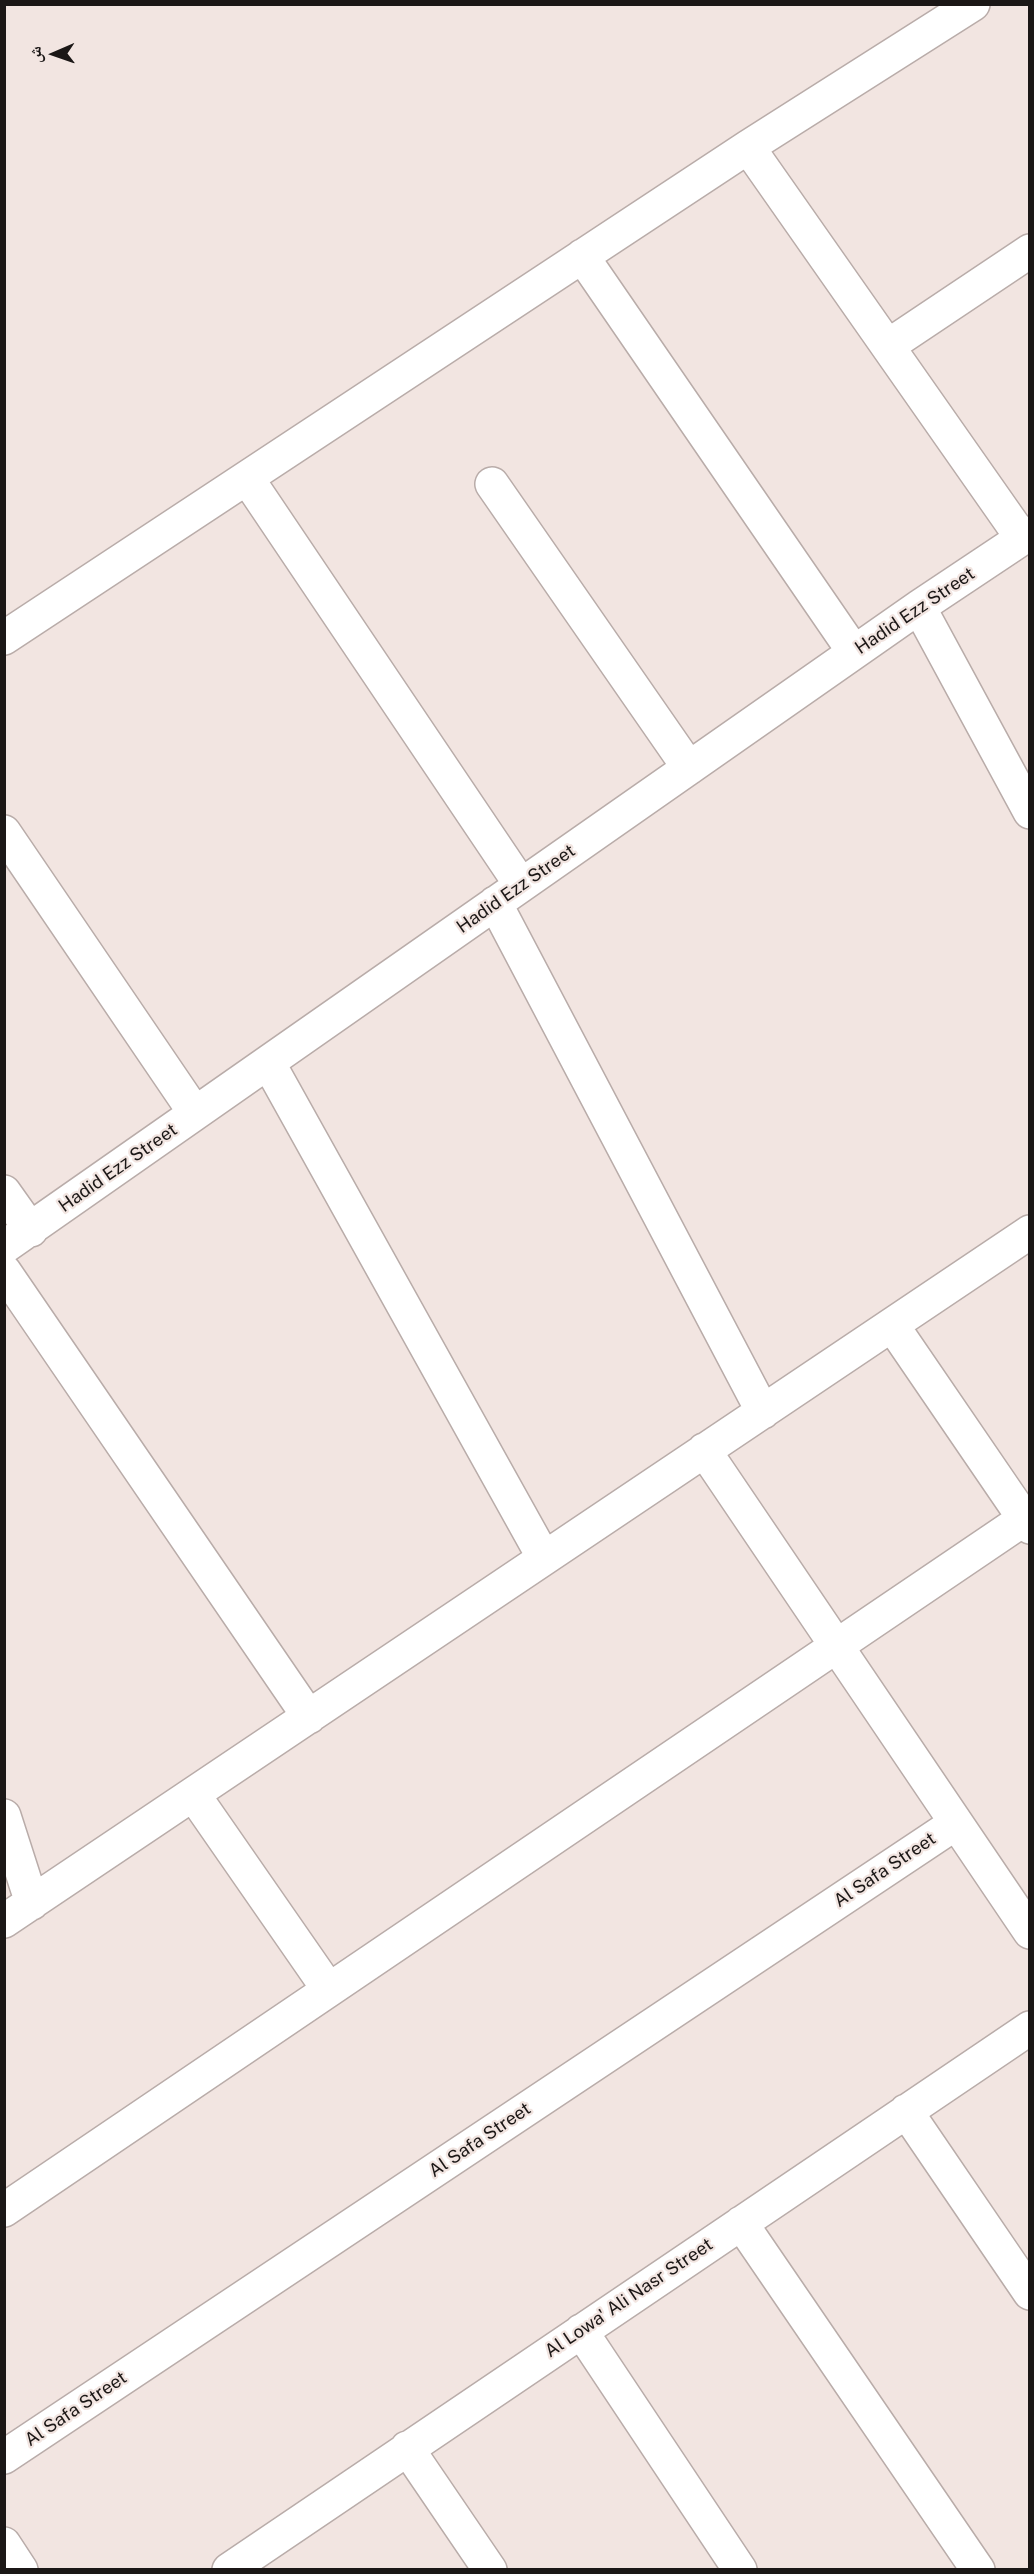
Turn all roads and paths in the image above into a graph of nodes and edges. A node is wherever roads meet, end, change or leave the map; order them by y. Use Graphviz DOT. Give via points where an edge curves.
graph roads {
  1 [pos="973,4"];
  2 [pos="748,147"];
  3 [pos="1029,251"];
  4 [pos="582,256"];
  5 [pos="888,346"];
  6 [pos="246,478"];
  7 [pos="492,484"];
  8 [pos="1026,536"];
  9 [pos="919,607"];
  10 [pos="4,638"];
  11 [pos="854,652"];
  12 [pos="689,768"];
  13 [pos="1029,812"];
  14 [pos="4,832"];
  15 [pos="508,894"];
  16 [pos="269,1064"];
  17 [pos="195,1113"];
  18 [pos="4,1192"];
  19 [pos="1029,1232"];
  20 [pos="18,1238"];
  21 [pos="4,1271"];
  22 [pos="892,1325"];
  23 [pos="763,1412"];
  24 [pos="704,1450"];
  25 [pos="1028,1520"];
  26 [pos="544,1558"];
  27 [pos="837,1646"];
  28 [pos="309,1717"];
  29 [pos="193,1794"];
  30 [pos="4,1816"];
  31 [pos="956,1823"];
  32 [pos="32,1902"];
  33 [pos="4,1921"];
  34 [pos="1029,1932"];
  35 [pos="330,1990"];
  36 [pos="1029,2028"];
  37 [pos="906,2111"];
  38 [pos="4,2210"];
  39 [pos="741,2223"];
  40 [pos="1029,2293"];
  41 [pos="581,2331"];
  42 [pos="407,2448"];
  43 [pos="4,2457"];
  44 [pos="4,2544"];
  45 [pos="21,2570"];
  46 [pos="229,2570"];
  47 [pos="490,2570"];
  48 [pos="740,2570"];
  49 [pos="978,2570"];
  1 -- 2 [label="street"];
  2 -- 4 [label="street"];
  2 -- 5 [label="street"];
  3 -- 5 [label="street"];
  4 -- 6 [label="street"];
  4 -- 11 [label="street"];
  5 -- 8 [label="street"];
  6 -- 10 [label="street"];
  6 -- 15 [label="street"];
  7 -- 12 [label="street"];
  8 -- 9 [label="street, Hadid Ezz Street"];
  9 -- 11 [label="street, Hadid Ezz Street"];
  9 -- 13 [label="street"];
  11 -- 12 [label="street, Hadid Ezz Street"];
  12 -- 15 [label="street, Hadid Ezz Street"];
  14 -- 17 [label="street"];
  15 -- 16 [label="street, Hadid Ezz Street"];
  15 -- 23 [label="street"];
  16 -- 17 [label="street, Hadid Ezz Street"];
  16 -- 26 [label="street"];
  17 -- 20 [label="street, Hadid Ezz Street"];
  18 -- 20 [label="street"];
  19 -- 22 [label="street"];
  21 -- 28 [label="street"];
  22 -- 23 [label="street"];
  22 -- 25 [label="street"];
  23 -- 24 [label="street"];
  24 -- 26 [label="street"];
  24 -- 27 [label="street"];
  25 -- 27 [label="street"];
  26 -- 28 [label="street"];
  27 -- 31 [label="street"];
  27 -- 35 [label="street"];
  28 -- 29 [label="street"];
  29 -- 32 [label="street"];
  29 -- 35 [label="street"];
  30 -- 32 [label="street"];
  31 -- 34 [label="street"];
  31 -- 43 [label="street, Al Safa Street"];
  32 -- 33 [label="street"];
  35 -- 38 [label="street"];
  36 -- 37 [label="street, Al Lowa' Ali Nasr Street"];
  37 -- 39 [label="street, Al Lowa' Ali Nasr Street"];
  37 -- 40 [label="street"];
  39 -- 41 [label="street, Al Lowa' Ali Nasr Street"];
  39 -- 49 [label="street"];
  41 -- 42 [label="street, Al Lowa' Ali Nasr Street"];
  41 -- 48 [label="street"];
  42 -- 46 [label="street, Al Lowa' Ali Nasr Street"];
  42 -- 47 [label="street"];
  44 -- 45 [label="street"];
}
